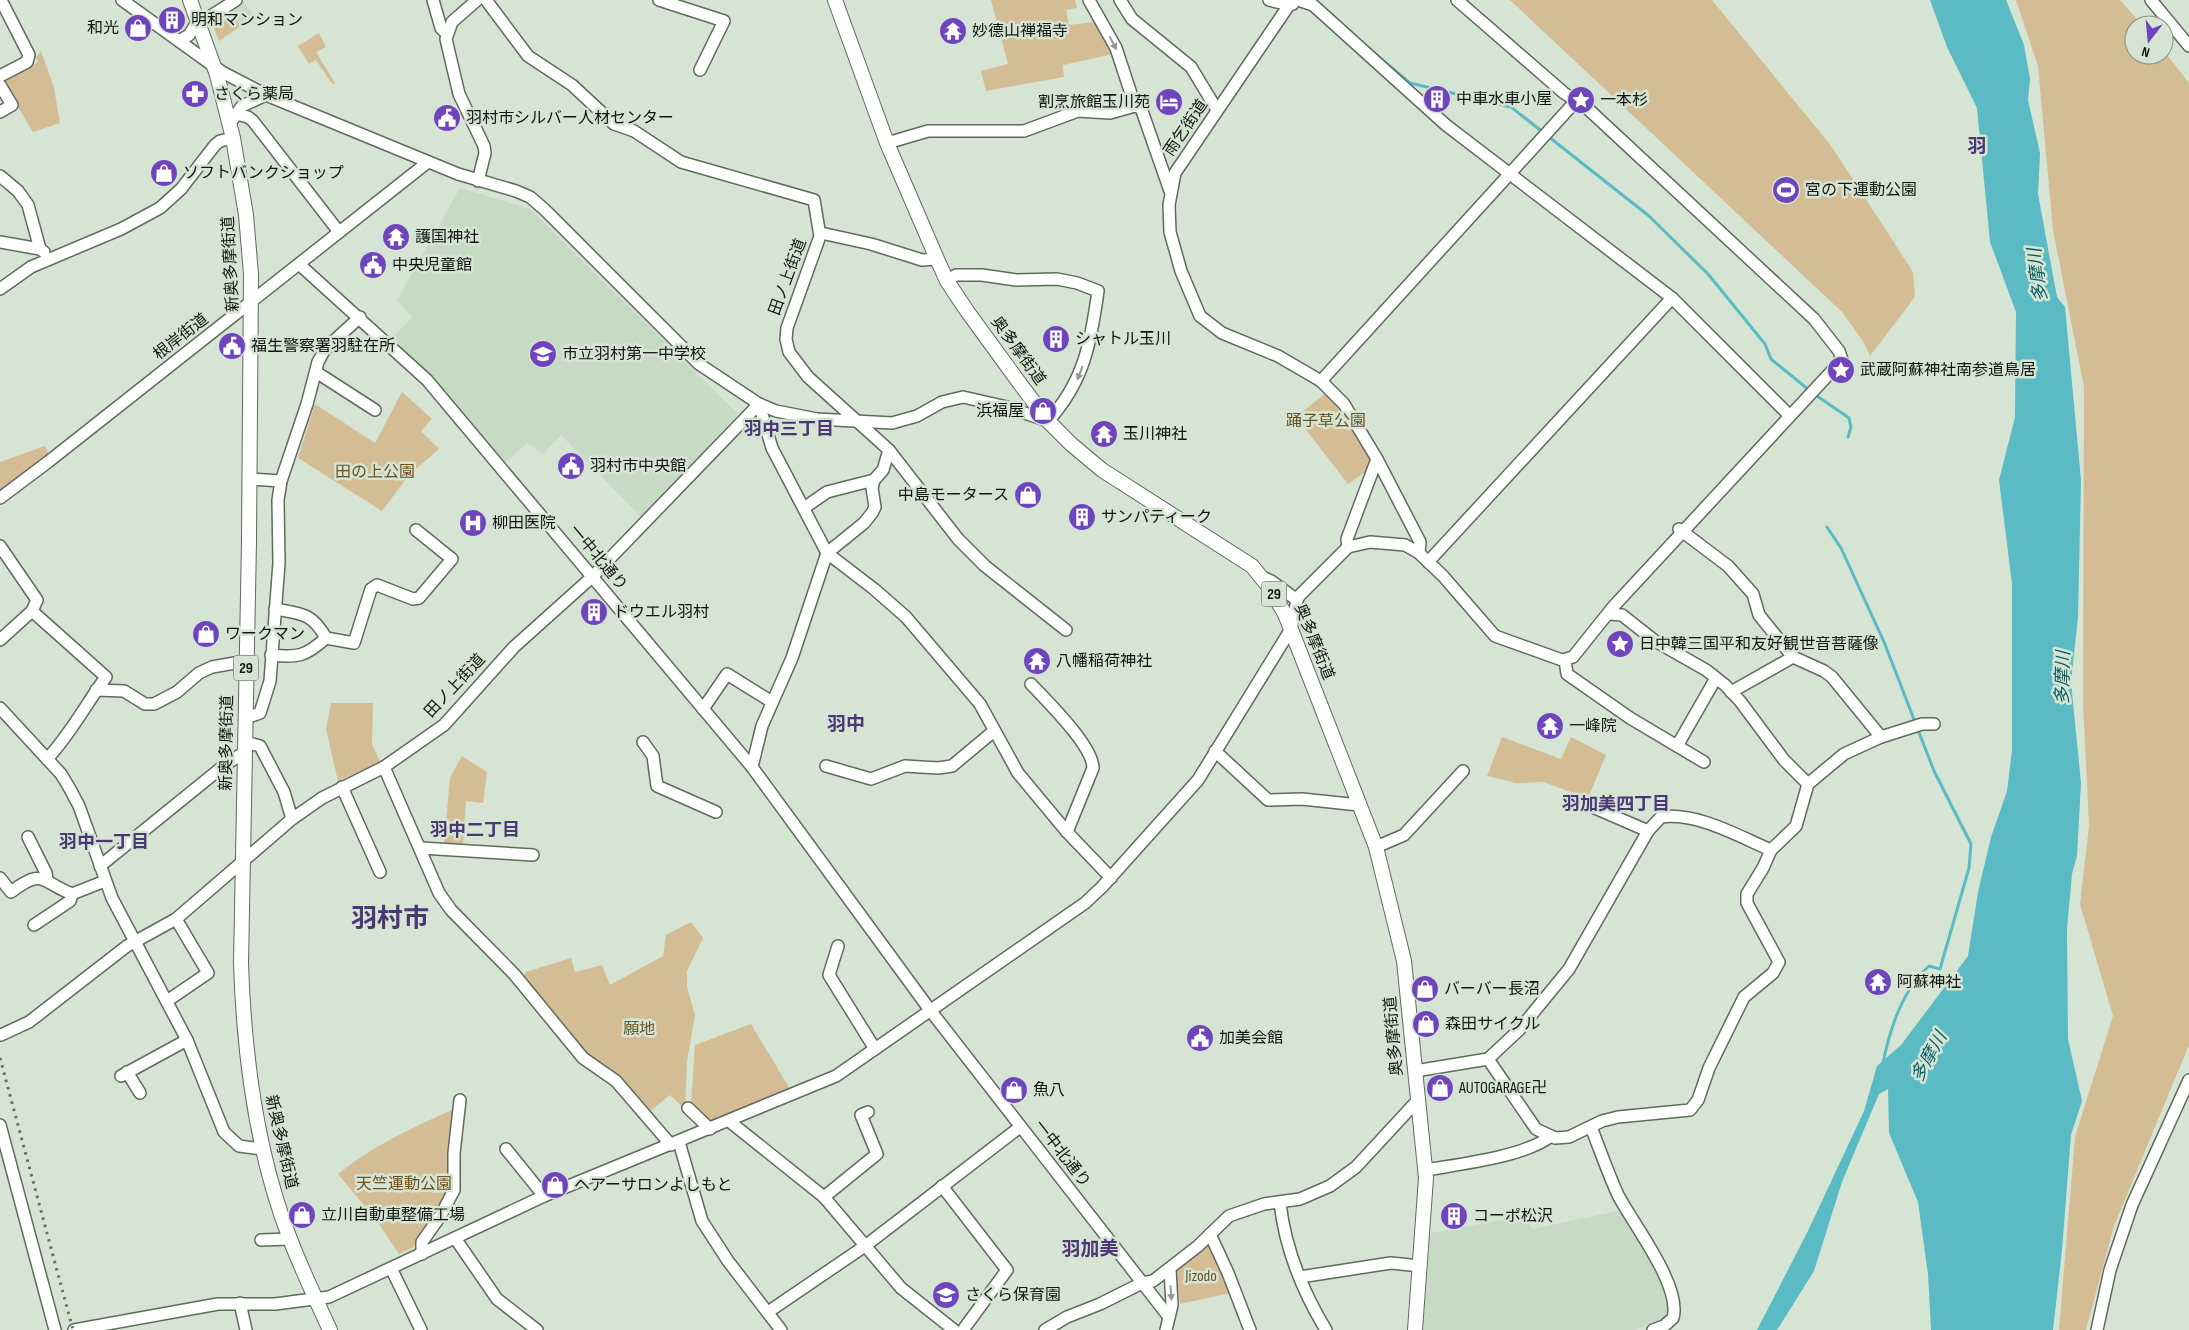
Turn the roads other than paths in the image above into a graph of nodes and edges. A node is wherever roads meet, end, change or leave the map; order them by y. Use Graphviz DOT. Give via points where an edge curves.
graph roads {
  1 [pos="1,0"];
  2 [pos="122,0"];
  3 [pos="190,0"];
  4 [pos="236,0"];
  5 [pos="433,0"];
  6 [pos="477,0"];
  7 [pos="486,0"];
  8 [pos="659,0"];
  9 [pos="835,0"];
  10 [pos="1089,0"];
  11 [pos="1120,0"];
  12 [pos="1269,0"];
  13 [pos="1301,0"];
  14 [pos="1456,0"];
  15 [pos="2151,0"];
  16 [pos="1289,5"];
  17 [pos="198,21"];
  18 [pos="447,34"];
  19 [pos="179,41"];
  20 [pos="2189,46"];
  21 [pos="214,66"];
  22 [pos="700,70"];
  23 [pos="0,76"];
  24 [pos="0,85"];
  25 [pos="266,95"];
  26 [pos="1574,102"];
  27 [pos="1134,106"];
  28 [pos="1217,110"];
  29 [pos="0,112"];
  30 [pos="233,126"];
  31 [pos="887,143"];
  32 [pos="428,162"];
  33 [pos="1511,172"];
  34 [pos="0,176"];
  35 [pos="478,180"];
  36 [pos="1170,192"];
  37 [pos="339,232"];
  38 [pos="821,233"];
  39 [pos="0,242"];
  40 [pos="40,250"];
  41 [pos="53,258"];
  42 [pos="937,259"];
  43 [pos="300,265"];
  44 [pos="947,281"];
  45 [pos="0,290"];
  46 [pos="1672,298"];
  47 [pos="252,303"];
  48 [pos="360,317"];
  49 [pos="316,372"];
  50 [pos="1321,381"];
  51 [pos="760,404"];
  52 [pos="374,410"];
  53 [pos="1789,415"];
  54 [pos="1048,421"];
  55 [pos="862,423"];
  56 [pos="889,450"];
  57 [pos="1377,459"];
  58 [pos="250,480"];
  59 [pos="874,480"];
  60 [pos="281,481"];
  61 [pos="0,498"];
  62 [pos="804,508"];
  63 [pos="416,530"];
  64 [pos="1681,530"];
  65 [pos="0,546"];
  66 [pos="1348,547"];
  67 [pos="827,553"];
  68 [pos="1420,553"];
  69 [pos="1428,562"];
  70 [pos="592,577"];
  71 [pos="1262,577"];
  72 [pos="1297,600"];
  73 [pos="276,609"];
  74 [pos="32,610"];
  75 [pos="1610,614"];
  76 [pos="1066,630"];
  77 [pos="1291,630"];
  78 [pos="326,638"];
  79 [pos="0,640"];
  80 [pos="271,655"];
  81 [pos="1793,657"];
  82 [pos="1566,660"];
  83 [pos="246,662"];
  84 [pos="1716,678"];
  85 [pos="1031,684"];
  86 [pos="96,690"];
  87 [pos="1731,692"];
  88 [pos="772,702"];
  89 [pos="0,708"];
  90 [pos="703,709"];
  91 [pos="246,718"];
  92 [pos="1923,725"];
  93 [pos="994,731"];
  94 [pos="1881,737"];
  95 [pos="643,742"];
  96 [pos="1677,746"];
  97 [pos="245,747"];
  98 [pos="1215,751"];
  99 [pos="47,759"];
  100 [pos="1704,762"];
  101 [pos="826,766"];
  102 [pos="384,767"];
  103 [pos="752,767"];
  104 [pos="1463,771"];
  105 [pos="1808,784"];
  106 [pos="342,787"];
  107 [pos="1359,805"];
  108 [pos="1595,808"];
  109 [pos="716,812"];
  110 [pos="292,819"];
  111 [pos="1648,831"];
  112 [pos="1067,832"];
  113 [pos="28,837"];
  114 [pos="1376,847"];
  115 [pos="421,848"];
  116 [pos="1771,850"];
  117 [pos="534,855"];
  118 [pos="242,862"];
  119 [pos="100,866"];
  120 [pos="380,872"];
  121 [pos="0,878"];
  122 [pos="1111,878"];
  123 [pos="47,880"];
  124 [pos="105,881"];
  125 [pos="72,894"];
  126 [pos="176,919"];
  127 [pos="34,925"];
  128 [pos="136,942"];
  129 [pos="838,946"];
  130 [pos="167,1001"];
  131 [pos="930,1010"];
  132 [pos="1,1036"];
  133 [pos="187,1040"];
  134 [pos="875,1049"];
  135 [pos="1488,1059"];
  136 [pos="1415,1071"];
  137 [pos="2189,1080"];
  138 [pos="140,1093"];
  139 [pos="460,1100"];
  140 [pos="1416,1101"];
  141 [pos="688,1108"];
  142 [pos="868,1112"];
  143 [pos="728,1121"];
  144 [pos="0,1125"];
  145 [pos="1020,1127"];
  146 [pos="1591,1127"];
  147 [pos="710,1129"];
  148 [pos="1551,1136"];
  149 [pos="675,1143"];
  150 [pos="262,1149"];
  151 [pos="506,1149"];
  152 [pos="1426,1170"];
  153 [pos="942,1186"];
  154 [pos="544,1196"];
  155 [pos="824,1197"];
  156 [pos="1280,1203"];
  157 [pos="1210,1234"];
  158 [pos="455,1238"];
  159 [pos="290,1239"];
  160 [pos="261,1240"];
  161 [pos="865,1246"];
  162 [pos="422,1254"];
  163 [pos="1420,1266"];
  164 [pos="392,1268"];
  165 [pos="1170,1269"];
  166 [pos="1300,1277"];
  167 [pos="1142,1283"];
  168 [pos="316,1301"];
  169 [pos="240,1303"];
  170 [pos="768,1312"];
  171 [pos="1169,1317"];
  172 [pos="87,1329"];
  173 [pos="55,1330"];
  174 [pos="74,1330"];
  175 [pos="246,1330"];
  176 [pos="330,1330"];
  177 [pos="421,1330"];
  178 [pos="535,1330"];
  179 [pos="781,1330"];
  180 [pos="954,1330"];
  181 [pos="963,1330"];
  182 [pos="1045,1330"];
  183 [pos="1166,1330"];
  184 [pos="1250,1330"];
  185 [pos="1326,1330"];
  186 [pos="1415,1330"];
  187 [pos="1654,1330"];
  188 [pos="2097,1330"];
  1 -- 23 [label="street" via="29,56 27,62"];
  2 -- 19 [label="street"];
  3 -- 17 [label="main road, 新奥多摩街道 / 29"];
  4 -- 17 [label="street"];
  5 -- 18 [label="street" via="441,28"];
  6 -- 18 [label="street" via="456,17"];
  7 -- 38 [label="street, 田ノ上街道" via="528,56 572,84 614,124 634,131 681,162 814,200"];
  8 -- 22 [label="street" via="724,21"];
  9 -- 31 [label="main road, 奥多摩街道 / 29"];
  10 -- 27 [label="street, one-way" via="1116,48"];
  11 -- 28 [label="street" via="1132,19 1191,67"];
  12 -- 16 [label="street"];
  13 -- 16 [label="street"];
  13 -- 33 [label="street" via="1313,5 1446,125"];
  14 -- 26 [label="street"];
  15 -- 20 [label="street"];
  16 -- 28 [label="street, 雨乞街道"];
  17 -- 19 [label="street" via="189,35"];
  17 -- 21 [label="main road, 新奥多摩街道 / 29"];
  18 -- 35 [label="street" via="459,94 484,146"];
  19 -- 21 [label="street"];
  21 -- 25 [label="street"];
  21 -- 30 [label="main road, 新奥多摩街道 / 29"];
  24 -- 29 [label="street" via="12,105"];
  25 -- 30 [label="street" via="245,104"];
  25 -- 32 [label="street"];
  26 -- 33 [label="street"];
  26 -- 53 [label="street" via="1587,108 1814,319 1839,351 1842,360"];
  27 -- 31 [label="street" via="1110,113 1078,111 1024,131 928,130"];
  27 -- 36 [label="street, 雨乞街道" via="1141,108"];
  28 -- 36 [label="street, 雨乞街道" via="1179,166"];
  30 -- 37 [label="street" via="248,117 253,121"];
  30 -- 41 [label="street" via="181,189 160,208 121,229"];
  30 -- 47 [label="main road, 新奥多摩街道 / 29" via="247,224"];
  31 -- 42 [label="main road, 奥多摩街道 / 29"];
  32 -- 35 [label="street"];
  32 -- 37 [label="street, 根岸街道"];
  33 -- 46 [label="street"];
  33 -- 50 [label="street"];
  34 -- 40 [label="street" via="24,197"];
  35 -- 51 [label="street" via="516,191 537,203 699,364"];
  36 -- 50 [label="street" via="1172,244 1200,316 1222,333 1278,356"];
  37 -- 43 [label="street, 根岸街道"];
  38 -- 42 [label="street" via="922,260"];
  38 -- 55 [label="street, 田ノ上街道" via="794,306 786,339 792,358 808,377"];
  39 -- 40 [label="street"];
  40 -- 41 [label="street"];
  41 -- 45 [label="street" via="31,267"];
  42 -- 44 [label="main road, 奥多摩街道 / 29"];
  43 -- 47 [label="street, 根岸街道"];
  43 -- 48 [label="street, 一中北通り"];
  44 -- 54 [label="main road, 奥多摩街道 / 29"];
  44 -- 54 [label="street, one-way" via="956,275 1016,280 1057,279 1098,291 1080,375 1067,399"];
  46 -- 53 [label="street"];
  46 -- 69 [label="street"];
  47 -- 58 [label="main road, 新奥多摩街道 / 29"];
  47 -- 61 [label="street, 根岸街道"];
  48 -- 49 [label="street" via="325,349"];
  48 -- 70 [label="street, 一中北通り" via="427,380"];
  49 -- 52 [label="street"];
  49 -- 60 [label="street"];
  50 -- 57 [label="street" via="1344,404"];
  51 -- 55 [label="street" via="792,416"];
  51 -- 62 [label="street" via="772,448"];
  51 -- 70 [label="street, 田ノ上街道"];
  53 -- 64 [label="street"];
  54 -- 55 [label="street" via="963,397 942,402 906,420"];
  54 -- 71 [label="main road, 奥多摩街道 / 29" via="1102,470 1242,559"];
  55 -- 56 [label="street, 田ノ上街道"];
  56 -- 59 [label="street" via="883,470"];
  56 -- 76 [label="street, 田ノ上街道" via="958,539 985,566"];
  57 -- 66 [label="street" via="1347,538"];
  57 -- 68 [label="street" via="1420,542"];
  58 -- 60 [label="street"];
  58 -- 83 [label="main road, 新奥多摩街道 / 29"];
  59 -- 62 [label="street" via="827,492"];
  59 -- 67 [label="street" via="875,507 872,513"];
  60 -- 73 [label="street"];
  62 -- 67 [label="street"];
  63 -- 78 [label="street" via="452,560 419,598 413,599 377,586 371,589 354,643"];
  64 -- 75 [label="street"];
  64 -- 81 [label="street" via="1728,566 1753,594 1759,615"];
  65 -- 74 [label="street" via="37,600"];
  66 -- 68 [label="street" via="1386,542 1405,545"];
  66 -- 72 [label="street"];
  67 -- 88 [label="street" via="792,658"];
  67 -- 93 [label="street" via="906,617 980,704"];
  68 -- 69 [label="street"];
  69 -- 82 [label="street" via="1495,636"];
  70 -- 90 [label="street, 一中北通り"];
  70 -- 102 [label="street, 田ノ上街道" via="514,647 444,725"];
  71 -- 72 [label="street"];
  71 -- 77 [label="main road, 奥多摩街道 / 29" via="1277,598"];
  72 -- 77 [label="street"];
  73 -- 78 [label="street" via="302,614 317,623"];
  73 -- 80 [label="street"];
  74 -- 79 [label="street"];
  74 -- 86 [label="street" via="106,677"];
  75 -- 82 [label="street"];
  75 -- 84 [label="street" via="1622,615"];
  77 -- 98 [label="street"];
  77 -- 107 [label="main road, 奥多摩街道 / 29"];
  78 -- 80 [label="street" via="310,652 292,658"];
  80 -- 91 [label="street" via="270,682 260,713"];
  81 -- 87 [label="street"];
  81 -- 94 [label="street" via="1832,677"];
  82 -- 96 [label="street" via="1567,674"];
  83 -- 86 [label="street" via="212,667 154,704 146,704 124,690"];
  83 -- 91 [label="main road, 新奥多摩街道 / 29"];
  84 -- 87 [label="street"];
  84 -- 96 [label="street"];
  85 -- 112 [label="street" via="1062,717 1093,758 1093,768"];
  86 -- 99 [label="street" via="61,745"];
  87 -- 105 [label="street" via="1784,760"];
  88 -- 90 [label="street" via="727,674"];
  88 -- 103 [label="street"];
  89 -- 99 [label="street"];
  90 -- 103 [label="street, 一中北通り"];
  91 -- 97 [label="main road, 新奥多摩街道 / 29"];
  92 -- 94 [label="street"];
  93 -- 101 [label="street" via="952,766 905,766 871,779"];
  93 -- 112 [label="street" via="1018,773"];
  94 -- 105 [label="street" via="1844,754"];
  95 -- 109 [label="street" via="653,756 657,786"];
  96 -- 100 [label="street"];
  97 -- 110 [label="street" via="260,746 284,792"];
  97 -- 118 [label="main road, 新奥多摩街道 / 29"];
  97 -- 119 [label="street"];
  98 -- 107 [label="street" via="1268,800 1302,799"];
  98 -- 122 [label="street" via="1186,796"];
  99 -- 119 [label="street" via="61,774 79,806"];
  102 -- 106 [label="street, 田ノ上街道"];
  102 -- 115 [label="street"];
  103 -- 131 [label="street, 一中北通り"];
  104 -- 114 [label="street" via="1404,835"];
  105 -- 116 [label="street" via="1796,826"];
  106 -- 110 [label="street, 田ノ上街道"];
  106 -- 120 [label="street"];
  107 -- 114 [label="main road, 奥多摩街道 / 29"];
  108 -- 111 [label="street"];
  110 -- 118 [label="street, 田ノ上街道"];
  111 -- 116 [label="street" via="1661,817 1675,815 1708,824"];
  111 -- 135 [label="street" via="1569,969 1519,1030"];
  112 -- 122 [label="street"];
  113 -- 123 [label="street"];
  114 -- 136 [label="main road, 奥多摩街道 / 29" via="1404,961"];
  115 -- 117 [label="street"];
  115 -- 149 [label="street" via="439,893 451,910 514,974 583,1058 616,1081"];
  116 -- 146 [label="street" via="1746,899 1778,959 1778,966 1744,997 1695,1104 1687,1111 1610,1118"];
  118 -- 126 [label="street, 田ノ上街道"];
  118 -- 150 [label="main road, 新奥多摩街道 / 29" via="242,1016"];
  119 -- 124 [label="street"];
  121 -- 123 [label="street" via="11,892 28,879"];
  122 -- 131 [label="street" via="1085,903"];
  123 -- 125 [label="street"];
  124 -- 125 [label="street"];
  124 -- 128 [label="street"];
  125 -- 127 [label="street" via="70,901"];
  126 -- 128 [label="street, 田ノ上街道"];
  126 -- 130 [label="street" via="208,973"];
  128 -- 130 [label="street"];
  128 -- 132 [label="street, 田ノ上街道" via="99,966 29,1022"];
  129 -- 134 [label="street" via="829,975"];
  130 -- 133 [label="street"];
  131 -- 134 [label="street"];
  131 -- 145 [label="street, 一中北通り"];
  133 -- 138 [label="street" via="124,1074"];
  133 -- 150 [label="street" via="224,1132 239,1146"];
  134 -- 143 [label="street" via="836,1076"];
  135 -- 136 [label="street"];
  135 -- 148 [label="street" via="1536,1129"];
  136 -- 140 [label="main road, 奥多摩街道 / 29"];
  137 -- 188 [label="street" via="2130,1213 2110,1270"];
  139 -- 162 [label="street" via="454,1190 422,1242"];
  140 -- 152 [label="main road, 奥多摩街道 / 29"];
  140 -- 156 [label="street" via="1366,1156 1338,1181 1315,1194"];
  141 -- 147 [label="street"];
  142 -- 155 [label="street" via="861,1115 877,1154"];
  143 -- 147 [label="street"];
  143 -- 155 [label="street"];
  144 -- 173 [label="street"];
  145 -- 153 [label="street"];
  145 -- 167 [label="street, 一中北通り"];
  146 -- 148 [label="street" via="1569,1137"];
  146 -- 187 [label="street" via="1632,1221 1662,1267 1674,1304 1673,1318"];
  147 -- 149 [label="street"];
  148 -- 152 [label="street" via="1544,1142 1504,1155"];
  149 -- 154 [label="street"];
  149 -- 170 [label="street" via="702,1221"];
  150 -- 159 [label="main road, 新奥多摩街道 / 29"];
  151 -- 154 [label="street"];
  152 -- 163 [label="main road, 奥多摩街道 / 29"];
  153 -- 161 [label="street"];
  153 -- 181 [label="street" via="1007,1270"];
  154 -- 158 [label="street"];
  155 -- 161 [label="street"];
  156 -- 157 [label="street" via="1264,1204 1229,1216"];
  156 -- 166 [label="street" via="1284,1228"];
  157 -- 165 [label="street"];
  157 -- 184 [label="street"];
  158 -- 162 [label="street"];
  158 -- 178 [label="street" via="497,1299"];
  159 -- 160 [label="street"];
  159 -- 168 [label="main road, 新奥多摩街道 / 29"];
  161 -- 170 [label="street"];
  161 -- 180 [label="street" via="901,1288"];
  162 -- 164 [label="street"];
  163 -- 166 [label="street" via="1391,1263"];
  163 -- 186 [label="main road, 奥多摩街道 / 29"];
  164 -- 168 [label="street"];
  164 -- 177 [label="street"];
  165 -- 167 [label="street" via="1153,1281"];
  165 -- 171 [label="street, one-way" via="1172,1305"];
  166 -- 185 [label="street"];
  167 -- 171 [label="street, 一中北通り"];
  167 -- 182 [label="street"];
  168 -- 169 [label="street"];
  168 -- 176 [label="main road, 新奥多摩街道 / 29"];
  169 -- 172 [label="street" via="190,1308"];
  169 -- 175 [label="street"];
  170 -- 179 [label="street"];
  171 -- 183 [label="street"];
  172 -- 174 [label="street"];
}
